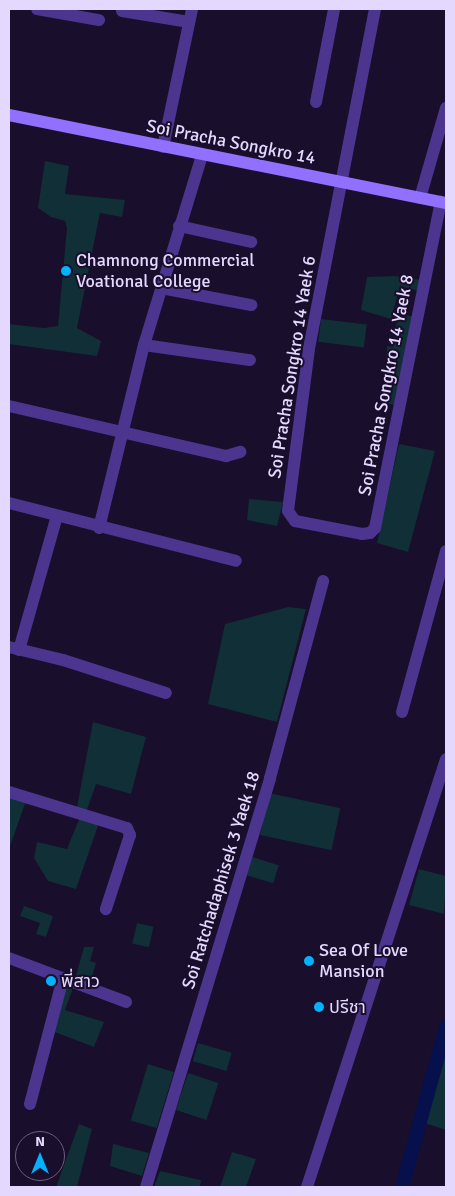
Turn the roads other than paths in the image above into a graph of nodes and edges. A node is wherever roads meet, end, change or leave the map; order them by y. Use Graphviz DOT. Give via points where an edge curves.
graph roads {
  1 [pos="37,9"];
  2 [pos="192,9"];
  3 [pos="334,9"];
  4 [pos="375,9"];
  5 [pos="122,11"];
  6 [pos="99,20"];
  7 [pos="189,22"];
  8 [pos="316,102"];
  9 [pos="446,108"];
  10 [pos="9,115"];
  11 [pos="163,147"];
  12 [pos="202,155"];
  13 [pos="340,182"];
  14 [pos="420,198"];
  15 [pos="444,203"];
  16 [pos="179,226"];
  17 [pos="251,242"];
  18 [pos="161,288"];
  19 [pos="251,305"];
  20 [pos="144,345"];
  21 [pos="250,360"];
  22 [pos="9,406"];
  23 [pos="121,433"];
  24 [pos="240,452"];
  25 [pos="9,503"];
  26 [pos="57,516"];
  27 [pos="99,528"];
  28 [pos="330,528"];
  29 [pos="446,551"];
  30 [pos="236,560"];
  31 [pos="324,581"];
  32 [pos="14,649"];
  33 [pos="166,693"];
  34 [pos="402,712"];
  35 [pos="446,759"];
  36 [pos="9,792"];
  37 [pos="106,909"];
  38 [pos="9,958"];
  39 [pos="63,978"];
  40 [pos="126,1002"];
  41 [pos="30,1104"];
  42 [pos="146,1187"];
  43 [pos="306,1187"];
  1 -- 6 [label="street"];
  2 -- 7 [label="street"];
  3 -- 8 [label="street"];
  4 -- 13 [label="street, Soi Pracha Songkro 14 Yaek 6"];
  5 -- 7 [label="street"];
  7 -- 11 [label="street"];
  9 -- 14 [label="street"];
  10 -- 11 [label="street, Soi Pracha Songkro 14"];
  11 -- 12 [label="street, Soi Pracha Songkro 14"];
  12 -- 13 [label="street, Soi Pracha Songkro 14"];
  12 -- 16 [label="street"];
  13 -- 14 [label="street, Soi Pracha Songkro 14"];
  13 -- 28 [label="street, Soi Pracha Songkro 14 Yaek 6" via="309,349 288,511 296,521"];
  14 -- 15 [label="street, Soi Pracha Songkro 14"];
  15 -- 28 [label="street, Soi Pracha Songkro 14 Yaek 8" via="375,528 362,534"];
  16 -- 17 [label="street"];
  16 -- 18 [label="street"];
  18 -- 19 [label="street"];
  18 -- 20 [label="street"];
  20 -- 21 [label="street"];
  20 -- 23 [label="street"];
  22 -- 23 [label="street"];
  23 -- 24 [label="street" via="226,456"];
  23 -- 27 [label="street"];
  25 -- 26 [label="street"];
  26 -- 27 [label="street"];
  26 -- 32 [label="street"];
  27 -- 30 [label="street"];
  29 -- 34 [label="street"];
  31 -- 42 [label="street, Soi Ratchadaphisek 3 Yaek 18" via="270,778"];
  32 -- 33 [label="street"];
  35 -- 43 [label="street"];
  36 -- 37 [label="street" via="127,828 130,835"];
  38 -- 39 [label="street"];
  39 -- 40 [label="street"];
  39 -- 41 [label="street"];
}
